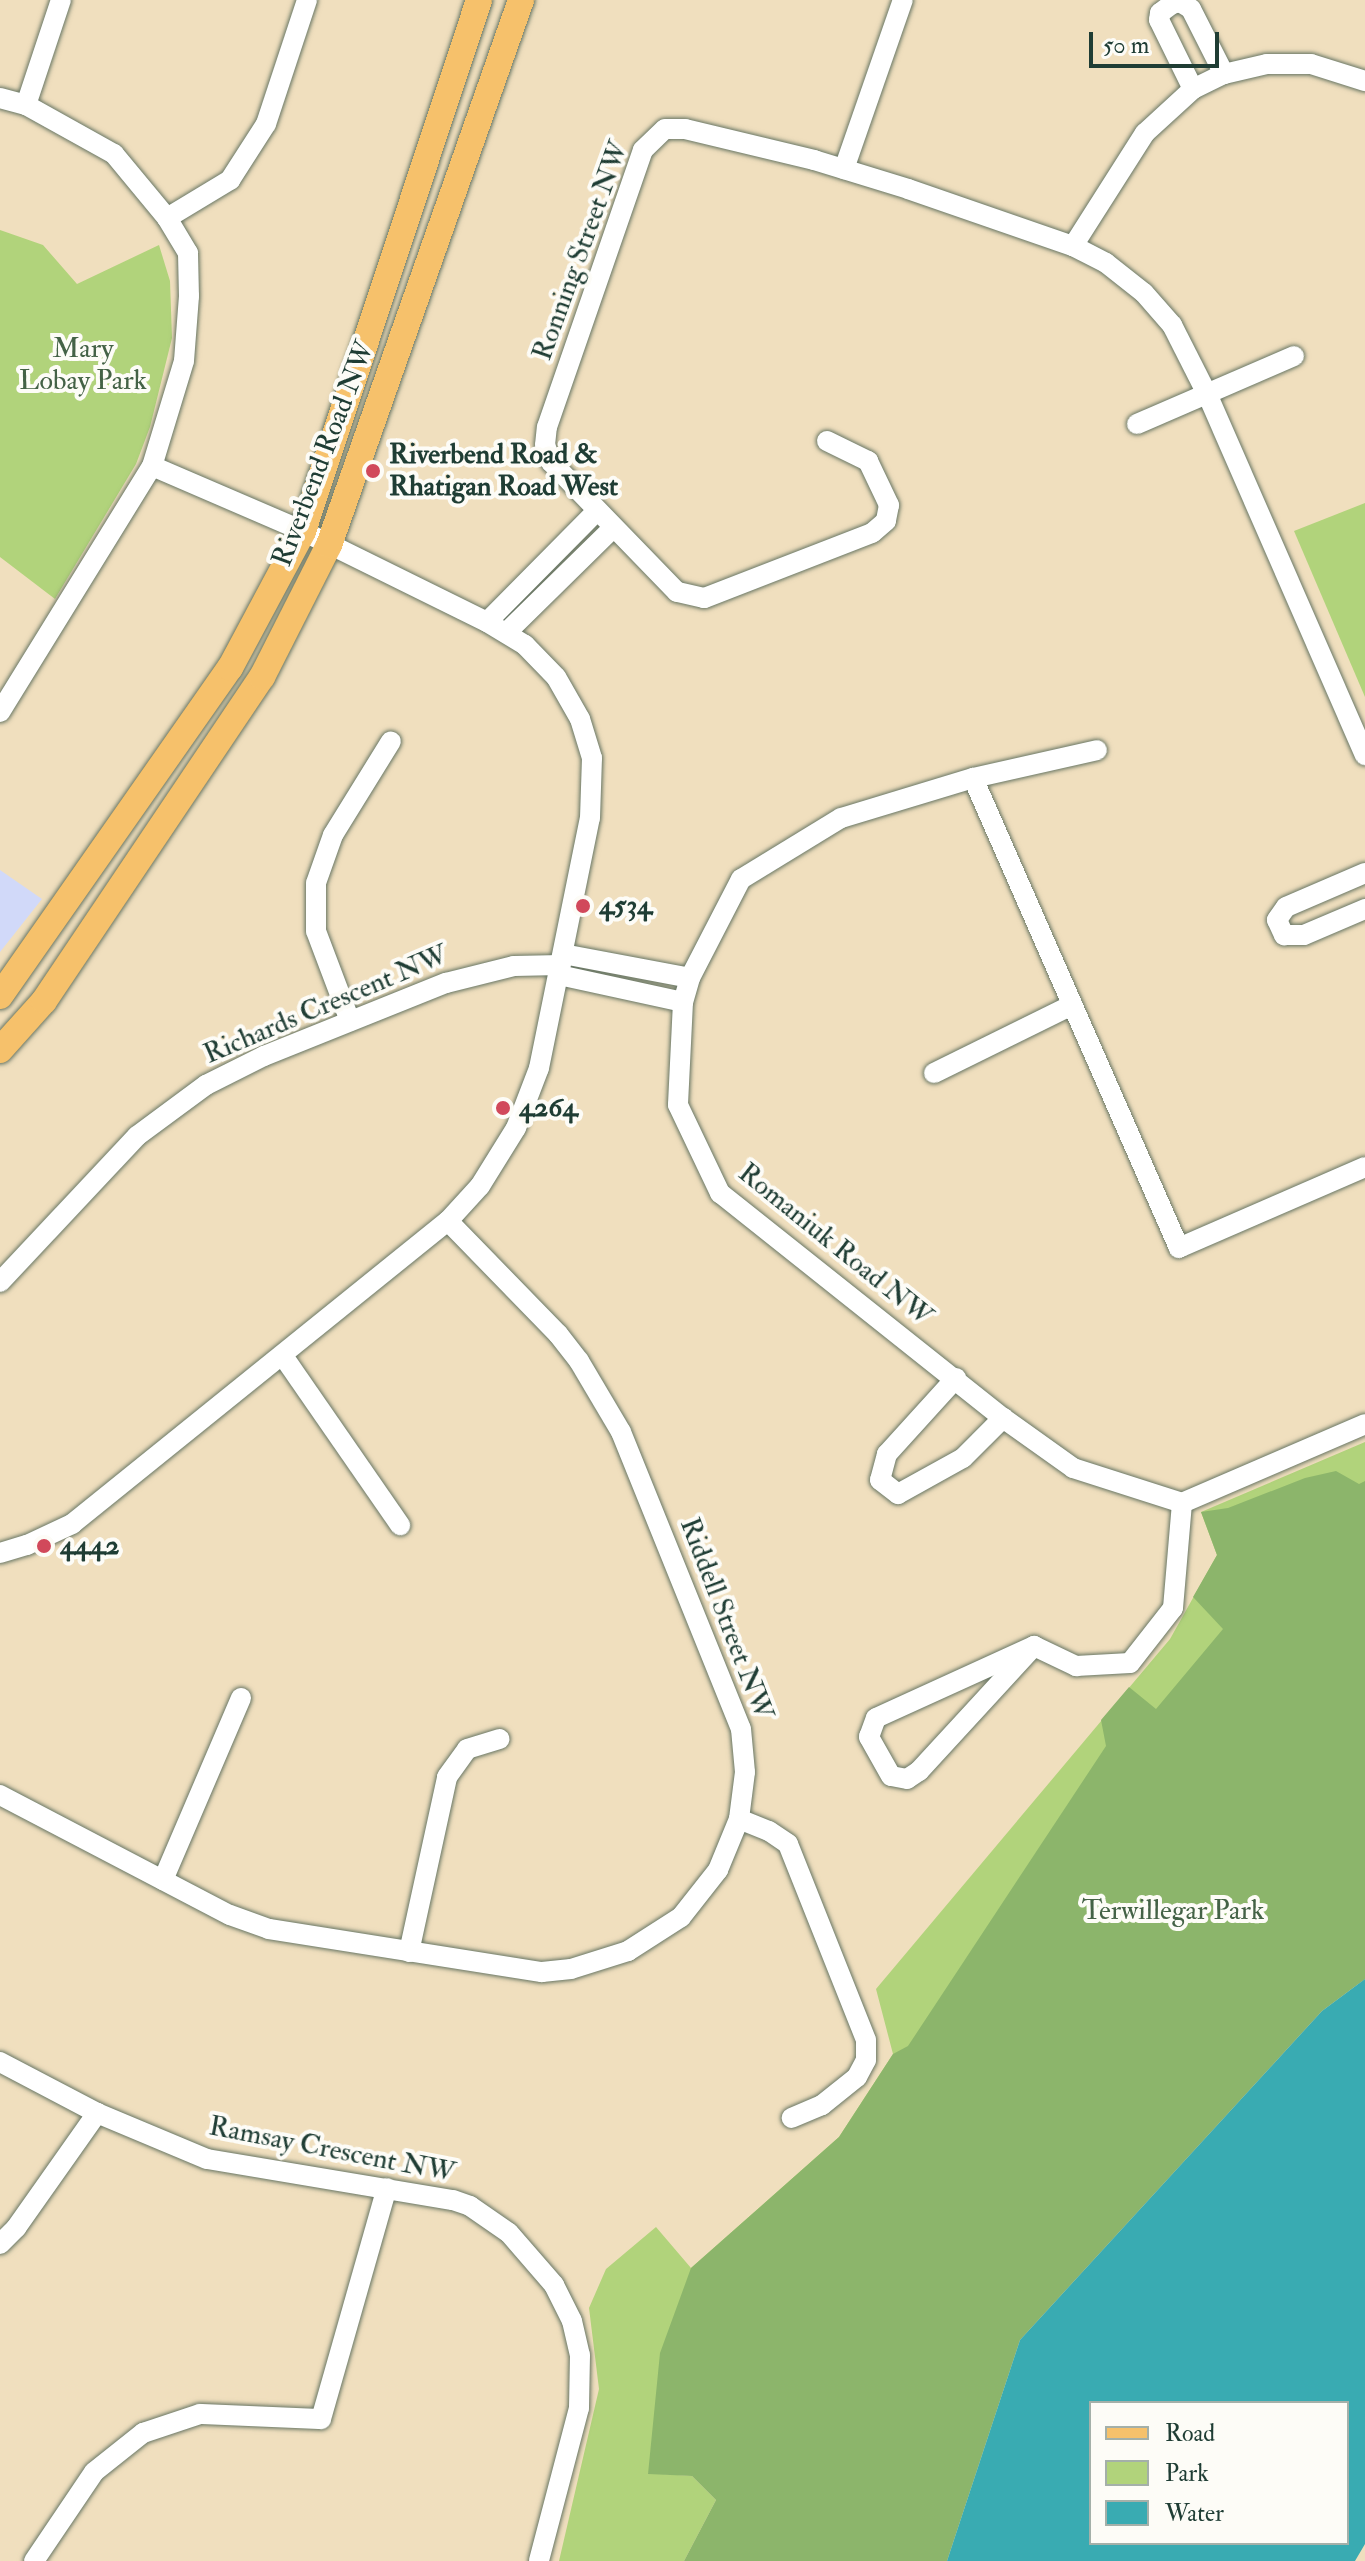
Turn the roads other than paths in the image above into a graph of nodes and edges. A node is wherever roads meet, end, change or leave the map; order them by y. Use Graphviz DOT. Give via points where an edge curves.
graph roads {
  1 [pos="61,0"];
  2 [pos="307,0"];
  3 [pos="479,0"];
  4 [pos="521,0"];
  5 [pos="903,0"];
  6 [pos="1224,74"];
  7 [pos="1365,81"];
  8 [pos="1193,89"];
  9 [pos="0,98"];
  10 [pos="26,105"];
  11 [pos="844,169"];
  12 [pos="167,218"];
  13 [pos="1073,246"];
  14 [pos="1294,356"];
  15 [pos="1208,396"];
  16 [pos="1137,424"];
  17 [pos="827,441"];
  18 [pos="152,466"];
  19 [pos="596,512"];
  20 [pos="612,529"];
  21 [pos="303,531"];
  22 [pos="329,545"];
  23 [pos="487,622"];
  24 [pos="506,633"];
  25 [pos="0,712"];
  26 [pos="391,741"];
  27 [pos="1097,750"];
  28 [pos="1365,755"];
  29 [pos="973,778"];
  30 [pos="1365,873"];
  31 [pos="1365,909"];
  32 [pos="561,964"];
  33 [pos="690,978"];
  34 [pos="0,996"];
  35 [pos="683,1002"];
  36 [pos="1072,1005"];
  37 [pos="350,1021"];
  38 [pos="0,1050"];
  39 [pos="934,1073"];
  40 [pos="1365,1167"];
  41 [pos="448,1221"];
  42 [pos="0,1282"];
  43 [pos="283,1356"];
  44 [pos="956,1378"];
  45 [pos="1003,1418"];
  46 [pos="1365,1424"];
  47 [pos="1182,1503"];
  48 [pos="400,1525"];
  49 [pos="0,1553"];
  50 [pos="1034,1646"];
  51 [pos="241,1698"];
  52 [pos="500,1739"];
  53 [pos="0,1795"];
  54 [pos="739,1819"];
  55 [pos="163,1880"];
  56 [pos="409,1952"];
  57 [pos="0,2062"];
  58 [pos="97,2113"];
  59 [pos="792,2118"];
  60 [pos="387,2188"];
  61 [pos="0,2244"];
  62 [pos="34,2561"];
  63 [pos="539,2561"];
  1 -- 10 [label="street"];
  2 -- 12 [label="street" via="266,124 252,146 230,180"];
  3 -- 21 [label="main road, Riverbend Road NW"];
  4 -- 22 [label="main road, Riverbend Road NW"];
  5 -- 11 [label="street"];
  6 -- 7 [label="street" via="1267,64 1311,64"];
  6 -- 8 [label="street"];
  6 -- 8 [label="street" via="1191,9 1172,4 1159,20"];
  8 -- 13 [label="street" via="1145,133"];
  9 -- 10 [label="street"];
  10 -- 12 [label="street" via="114,154"];
  11 -- 13 [label="street, Ronning Street NW"];
  11 -- 19 [label="street, Ronning Street NW" via="685,129 665,129 649,141 545,435 551,462"];
  12 -- 18 [label="street" via="188,253 189,296 184,361"];
  13 -- 15 [label="street, Ronning Street NW" via="1126,277 1159,309"];
  14 -- 15 [label="street"];
  15 -- 16 [label="street"];
  15 -- 28 [label="street, Ronning Street NW"];
  17 -- 20 [label="street, Ronning Street NW" via="857,454 874,470 888,513 872,533 714,596 696,598 677,592"];
  18 -- 21 [label="street"];
  18 -- 25 [label="street"];
  19 -- 20 [label="street, Ronning Street NW"];
  19 -- 23 [label="street"];
  20 -- 24 [label="street"];
  21 -- 22 [label="street"];
  21 -- 34 [label="main road, Riverbend Road NW" via="230,668"];
  22 -- 23 [label="street"];
  22 -- 38 [label="main road, Riverbend Road NW" via="262,677 44,1001"];
  23 -- 24 [label="street"];
  24 -- 32 [label="street" via="556,677 580,719 592,758 590,818"];
  26 -- 37 [label="street" via="333,835 316,883 316,931"];
  27 -- 29 [label="street, Romaniuk Road NW"];
  29 -- 33 [label="street, Romaniuk Road NW" via="841,818 741,879"];
  29 -- 36 [label="street"];
  30 -- 31 [label="street" via="1286,907 1277,920 1284,935 1304,935"];
  32 -- 33 [label="street"];
  32 -- 35 [label="street"];
  32 -- 37 [label="street, Richards Crescent NW" via="514,966 468,976"];
  32 -- 41 [label="street" via="539,1068 516,1128 498,1161"];
  33 -- 35 [label="street, Romaniuk Road NW"];
  35 -- 44 [label="street, Romaniuk Road NW" via="678,1105 720,1193"];
  36 -- 39 [label="street"];
  36 -- 40 [label="street" via="1179,1248"];
  37 -- 42 [label="street, Richards Crescent NW" via="234,1069 181,1101 137,1136"];
  41 -- 43 [label="street"];
  41 -- 54 [label="street, Riddell Street NW" via="558,1334 621,1432 741,1729 745,1772"];
  43 -- 48 [label="street"];
  43 -- 49 [label="street" via="72,1524"];
  44 -- 45 [label="street, Romaniuk Road NW"];
  44 -- 45 [label="street" via="887,1454 880,1480 898,1494 963,1458"];
  45 -- 47 [label="street, Romaniuk Road NW" via="1089,1476"];
  46 -- 47 [label="street"];
  47 -- 50 [label="street" via="1173,1608 1130,1663 1076,1666"];
  50 -- 50 [label="street" via="876,1718 869,1737 891,1776 907,1779 919,1771"];
  51 -- 55 [label="street"];
  52 -- 56 [label="street" via="467,1749 447,1777"];
  53 -- 55 [label="street, Riddell Street NW"];
  54 -- 56 [label="street, Riddell Street NW" via="718,1870 703,1891 681,1917 628,1951 542,1972"];
  54 -- 59 [label="street" via="788,1844 866,2040 866,2060 857,2077 822,2105"];
  55 -- 56 [label="street, Riddell Street NW" via="269,1929"];
  57 -- 58 [label="street, Ramsay Crescent NW"];
  58 -- 60 [label="street, Ramsay Crescent NW" via="207,2159"];
  58 -- 61 [label="street"];
  60 -- 62 [label="street" via="321,2419 200,2414 143,2433 94,2472"];
  60 -- 63 [label="street, Ramsay Crescent NW" via="453,2200 490,2219 534,2258 566,2307 577,2338 581,2390"];
}
